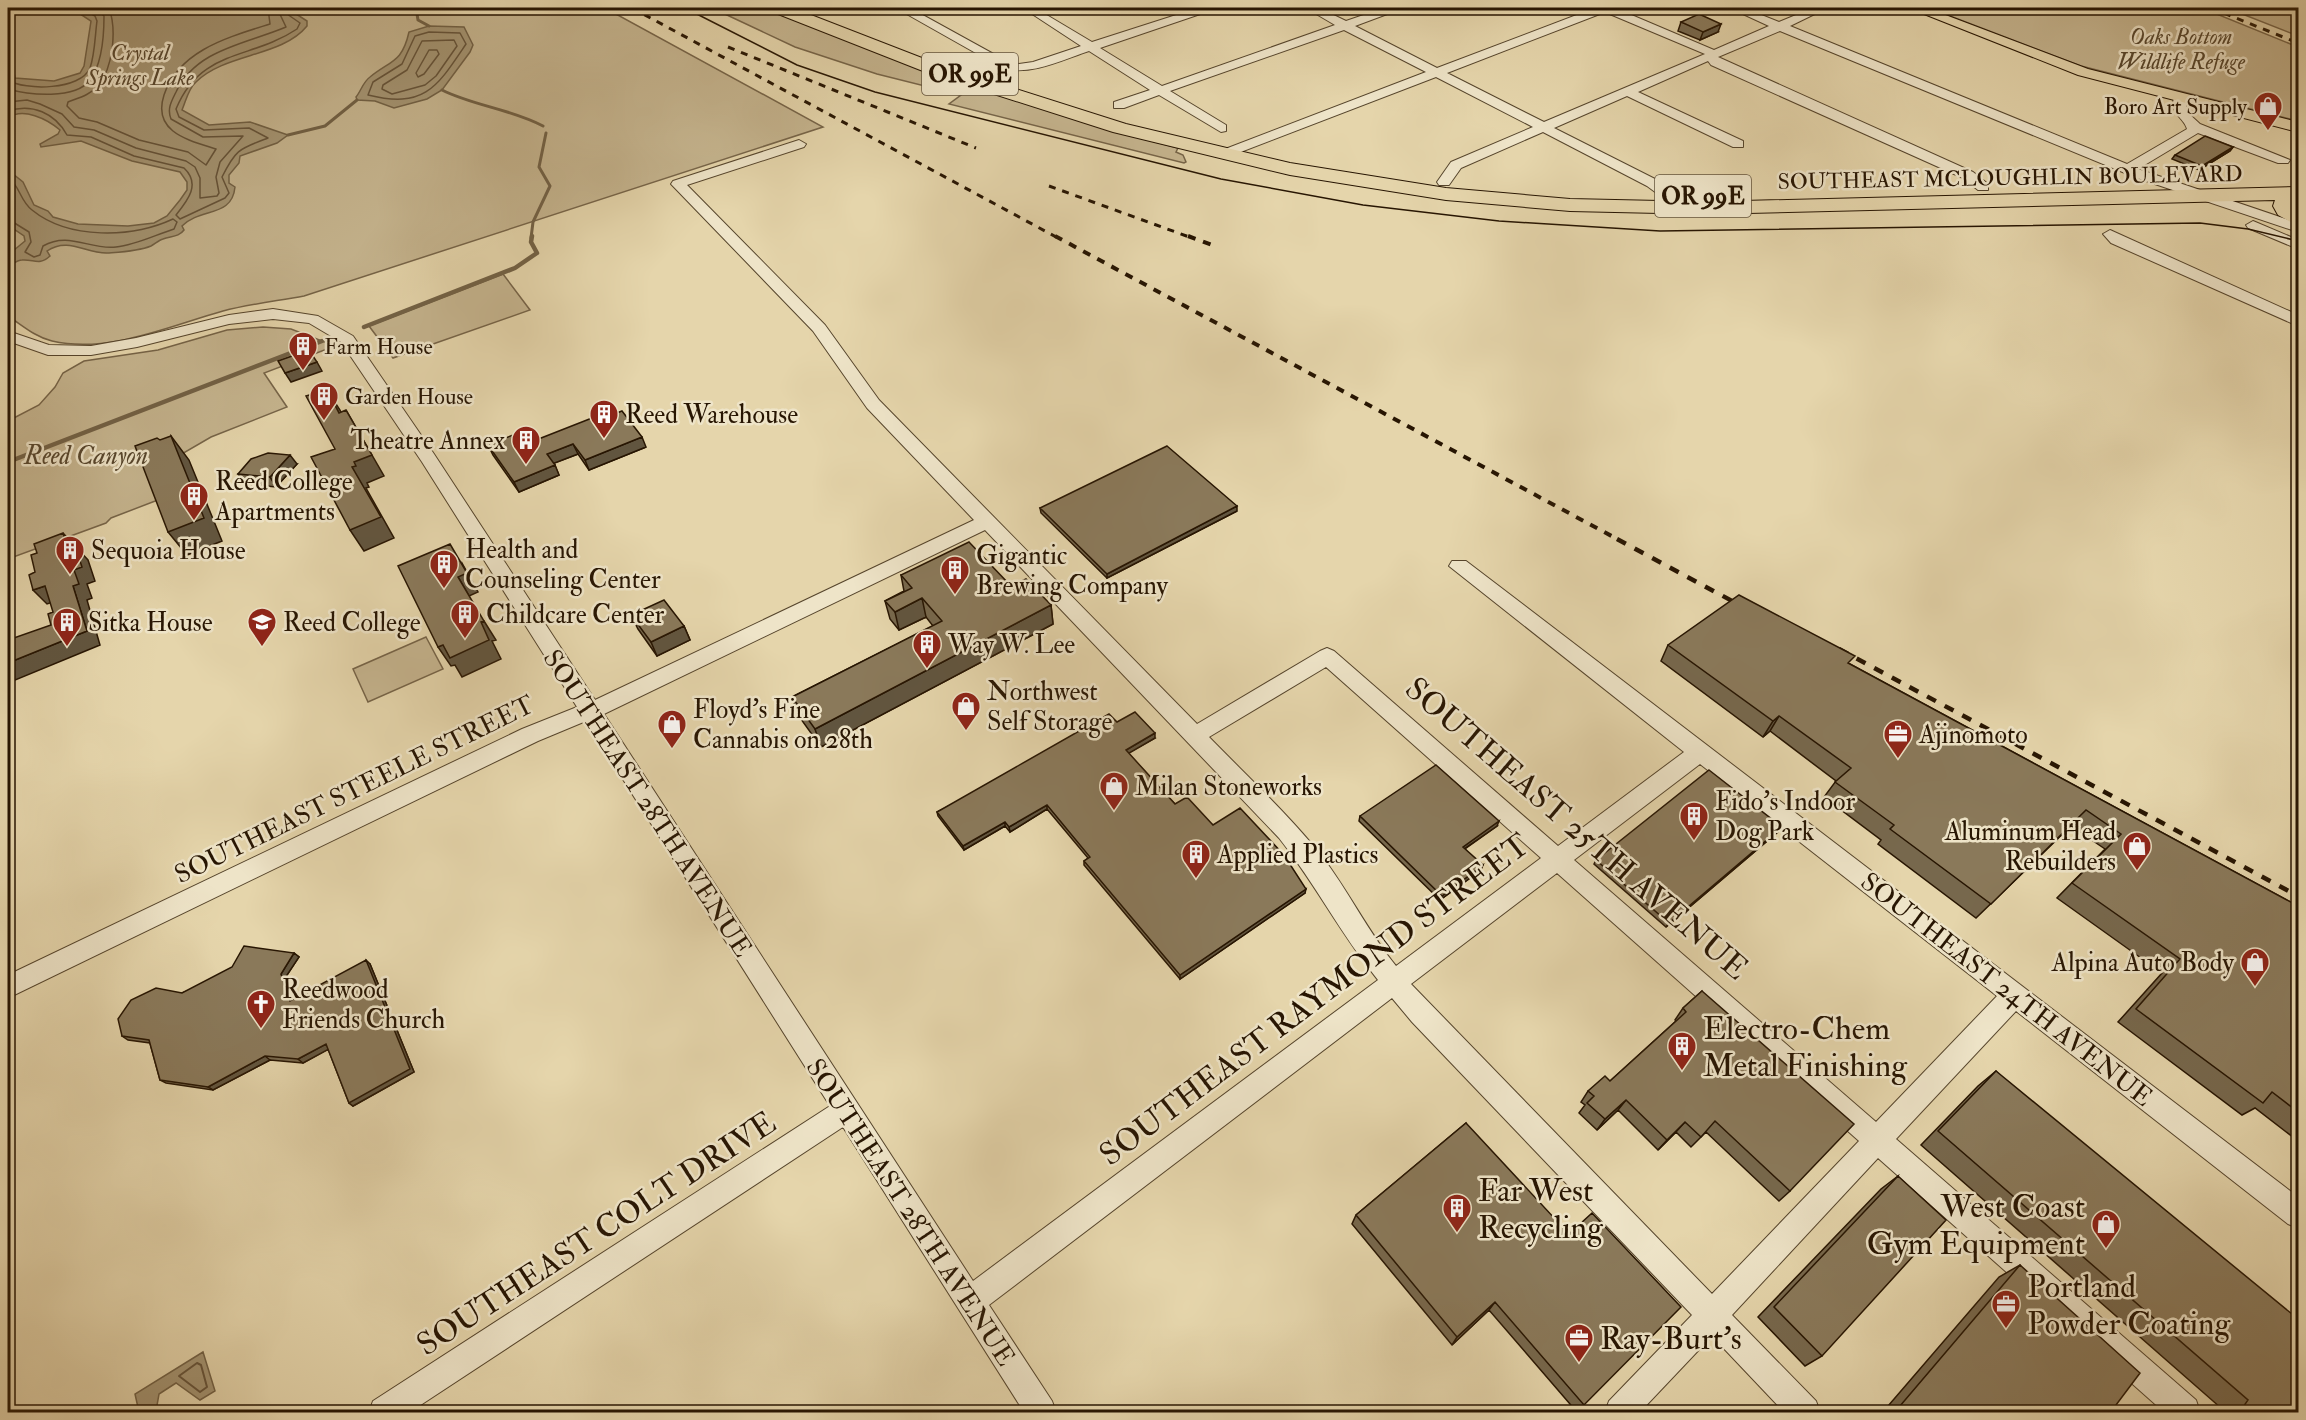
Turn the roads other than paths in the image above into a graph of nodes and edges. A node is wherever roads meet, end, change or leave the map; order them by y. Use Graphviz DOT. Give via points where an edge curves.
graph roads {
  1 [pos="778,8"];
  2 [pos="796,8"];
  3 [pos="902,8"];
  4 [pos="1028,8"];
  5 [pos="1167,8"];
  6 [pos="1208,8"];
  7 [pos="1311,8"];
  8 [pos="1394,8"];
  9 [pos="1605,8"];
  10 [pos="1735,8"];
  11 [pos="1822,8"];
  12 [pos="1916,8"];
  13 [pos="1183,16"];
  14 [pos="1344,25"];
  15 [pos="1779,26"];
  16 [pos="1090,46"];
  17 [pos="1710,55"];
  18 [pos="1437,73"];
  19 [pos="1161,91"];
  20 [pos="1626,91"];
  21 [pos="2180,97"];
  22 [pos="1119,105"];
  23 [pos="1543,127"];
  24 [pos="2195,127"];
  25 [pos="2298,127"];
  26 [pos="1221,128"];
  27 [pos="799,144"];
  28 [pos="1738,144"];
  29 [pos="1244,147"];
  30 [pos="1225,154"];
  31 [pos="2283,160"];
  32 [pos="2128,169"];
  33 [pos="1444,182"];
  34 [pos="2166,184"];
  35 [pos="1983,187"];
  36 [pos="2297,189"];
  37 [pos="2197,195"];
  38 [pos="1666,196"];
  39 [pos="2298,220"];
  40 [pos="2298,228"];
  41 [pos="2110,234"];
  42 [pos="2298,245"];
  43 [pos="2298,321"];
  44 [pos="8,336"];
  45 [pos="986,522"];
  46 [pos="1459,566"];
  47 [pos="589,711"];
  48 [pos="1194,735"];
  49 [pos="1700,752"];
  50 [pos="1556,859"];
  51 [pos="1393,981"];
  52 [pos="8,987"];
  53 [pos="2015,996"];
  54 [pos="845,1111"];
  55 [pos="1878,1139"];
  56 [pos="2298,1214"];
  57 [pos="970,1301"];
  58 [pos="1711,1315"];
  59 [pos="2185,1411"];
  60 [pos="384,1413"];
  61 [pos="1041,1413"];
  62 [pos="1620,1413"];
  63 [pos="1805,1413"];
  1 -- 30 [label="highway, SOUTHEAST MCLOUGHLIN BOULEVARD / OR 99E" via="980,84 1120,128"];
  2 -- 29 [label="highway, SOUTHEAST MCLOUGHLIN BOULEVARD / OR 99E" via="883,43 1034,94"];
  3 -- 16 [label="street" via="1004,64 1019,68"];
  4 -- 16 [label="street"];
  5 -- 13 [label="street"];
  6 -- 13 [label="street"];
  7 -- 14 [label="street"];
  8 -- 14 [label="street"];
  9 -- 17 [label="street"];
  9 -- 18 [label="street"];
  10 -- 15 [label="street"];
  11 -- 15 [label="street"];
  12 -- 21 [label="main road" via="2083,72"];
  13 -- 16 [label="street"];
  14 -- 18 [label="street"];
  14 -- 19 [label="street"];
  15 -- 17 [label="street"];
  15 -- 32 [label="street"];
  16 -- 19 [label="street"];
  17 -- 20 [label="street"];
  17 -- 35 [label="street" via="1715,62 1968,175"];
  18 -- 23 [label="street"];
  18 -- 29 [label="street"];
  19 -- 22 [label="street"];
  19 -- 26 [label="street"];
  20 -- 23 [label="street"];
  20 -- 28 [label="street"];
  21 -- 24 [label="street" via="2181,113"];
  21 -- 25 [label="main road"];
  23 -- 33 [label="street" via="1456,165"];
  23 -- 38 [label="street" via="1652,183"];
  24 -- 31 [label="street"];
  24 -- 32 [label="street"];
  27 -- 45 [label="street" via="678,184 819,328 868,399"];
  29 -- 30 [label="street"];
  29 -- 33 [label="highway, SOUTHEAST MCLOUGHLIN BOULEVARD / OR 99E"];
  30 -- 37 [label="highway, SOUTHEAST MCLOUGHLIN BOULEVARD / OR 99E" via="1412,190 1601,206 1715,208"];
  32 -- 34 [label="street"];
  33 -- 38 [label="highway, SOUTHEAST MCLOUGHLIN BOULEVARD / OR 99E" via="1543,192"];
  34 -- 35 [label="highway, SOUTHEAST MCLOUGHLIN BOULEVARD / OR 99E"];
  34 -- 36 [label="highway, SOUTHEAST MCLOUGHLIN BOULEVARD / OR 99E"];
  34 -- 37 [label="street"];
  35 -- 38 [label="highway, SOUTHEAST MCLOUGHLIN BOULEVARD / OR 99E"];
  36 -- 37 [label="highway, SOUTHEAST MCLOUGHLIN BOULEVARD / OR 99E"];
  36 -- 39 [label="highway" via="2283,206"];
  37 -- 40 [label="street"];
  37 -- 42 [label="street"];
  41 -- 43 [label="street"];
  44 -- 47 [label="street, SOUTHEAST 28TH AVENUE" via="44,350 75,352 130,345 249,316 304,318 324,323 343,335 428,458"];
  45 -- 47 [label="street, SOUTHEAST STEELE STREET"];
  45 -- 48 [label="street"];
  46 -- 49 [label="street, SOUTHEAST 24TH AVENUE"];
  47 -- 52 [label="street, SOUTHEAST STEELE STREET" via="530,735"];
  47 -- 54 [label="street, SOUTHEAST 28TH AVENUE"];
  48 -- 50 [label="street, SOUTHEAST 25TH AVENUE" via="1327,656"];
  48 -- 51 [label="street" via="1302,848"];
  49 -- 50 [label="street, SOUTHEAST RAYMOND STREET"];
  49 -- 53 [label="street, SOUTHEAST 24TH AVENUE"];
  50 -- 51 [label="street, SOUTHEAST RAYMOND STREET"];
  50 -- 55 [label="street, SOUTHEAST 25TH AVENUE"];
  51 -- 57 [label="street, SOUTHEAST RAYMOND STREET"];
  51 -- 58 [label="street"];
  53 -- 55 [label="street"];
  53 -- 56 [label="street, SOUTHEAST 24TH AVENUE"];
  54 -- 57 [label="street, SOUTHEAST 28TH AVENUE"];
  54 -- 60 [label="street, SOUTHEAST COLT DRIVE"];
  55 -- 58 [label="street"];
  55 -- 59 [label="street, SOUTHEAST 25TH AVENUE"];
  57 -- 61 [label="street, SOUTHEAST 28TH AVENUE"];
  58 -- 62 [label="street"];
  58 -- 63 [label="street"];
}
